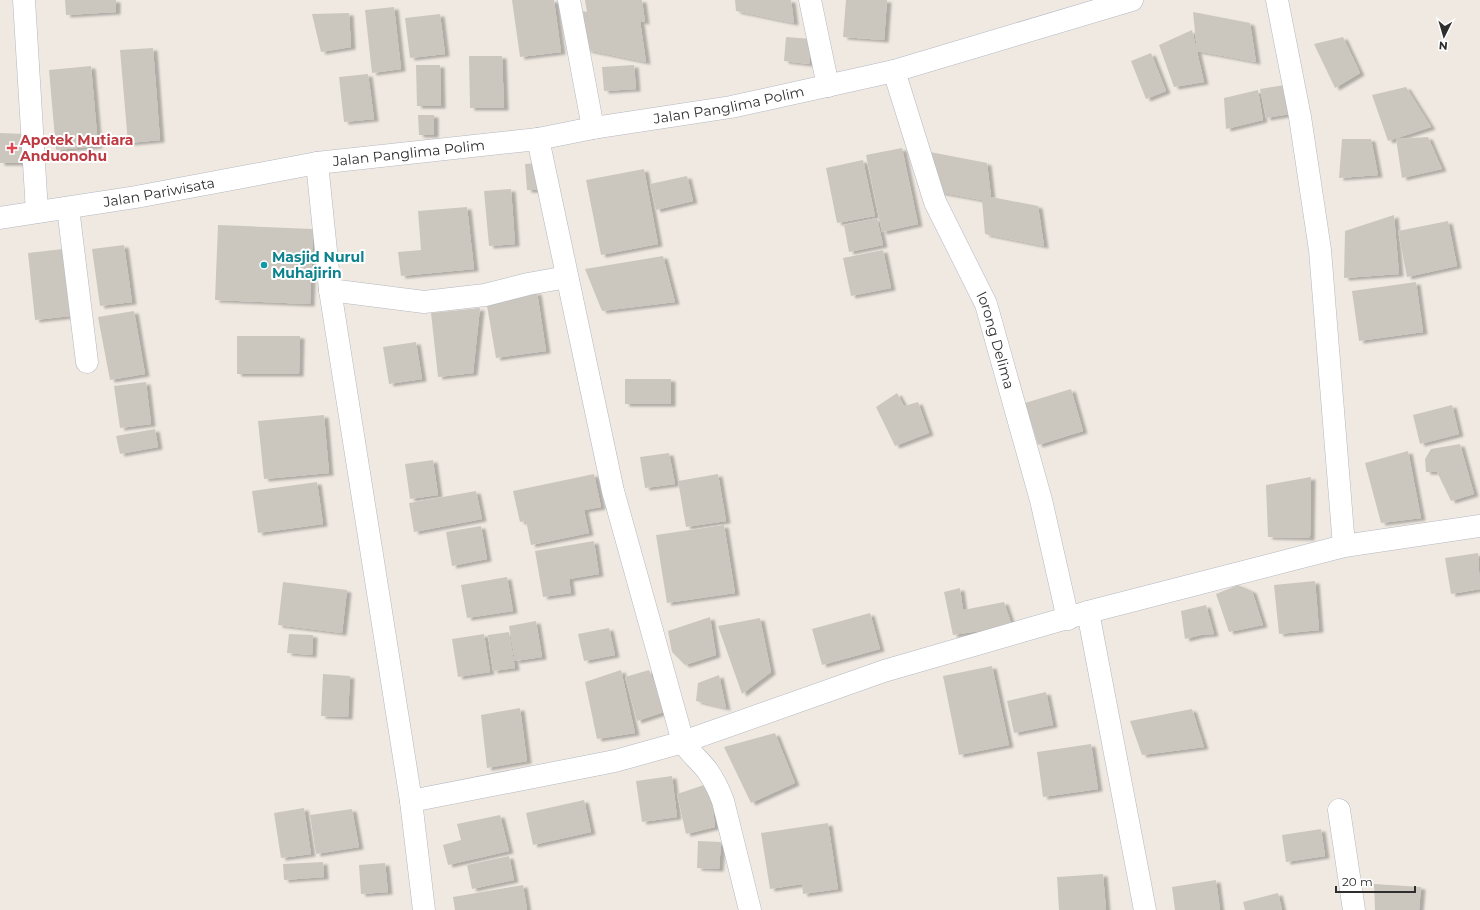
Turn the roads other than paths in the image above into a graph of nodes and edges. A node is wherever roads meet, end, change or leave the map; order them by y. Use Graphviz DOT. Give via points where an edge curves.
graph roads {
  1 [pos="24,0"];
  2 [pos="568,0"];
  3 [pos="810,0"];
  4 [pos="1132,0"];
  5 [pos="1276,0"];
  6 [pos="894,71"];
  7 [pos="828,86"];
  8 [pos="593,128"];
  9 [pos="538,139"];
  10 [pos="317,163"];
  11 [pos="68,208"];
  12 [pos="37,212"];
  13 [pos="0,218"];
  14 [pos="567,277"];
  15 [pos="330,290"];
  16 [pos="87,362"];
  17 [pos="1480,526"];
  18 [pos="1344,546"];
  19 [pos="1078,616"];
  20 [pos="683,742"];
  21 [pos="411,801"];
  22 [pos="1339,810"];
  23 [pos="424,910"];
  24 [pos="750,910"];
  25 [pos="1145,910"];
  26 [pos="1354,910"];
  1 -- 12 [label="street"];
  2 -- 8 [label="street"];
  3 -- 7 [label="street"];
  4 -- 6 [label="street, Jalan Panglima Polim"];
  5 -- 18 [label="street" via="1300,117 1320,250"];
  6 -- 7 [label="street, Jalan Panglima Polim"];
  6 -- 19 [label="street, lorong Delima" via="935,202 986,304"];
  7 -- 8 [label="street, Jalan Panglima Polim" via="731,106"];
  8 -- 9 [label="street, Jalan Panglima Polim"];
  9 -- 10 [label="street, Jalan Panglima Polim"];
  9 -- 14 [label="street"];
  10 -- 11 [label="street, Jalan Pariwisata"];
  10 -- 15 [label="street"];
  11 -- 12 [label="street, Jalan Pariwisata"];
  11 -- 16 [label="street"];
  12 -- 13 [label="street, Jalan Pariwisata"];
  14 -- 15 [label="street" via="484,295 424,302"];
  14 -- 20 [label="street" via="613,491"];
  15 -- 21 [label="street"];
  17 -- 18 [label="street"];
  18 -- 19 [label="street"];
  19 -- 20 [label="street" via="884,671"];
  19 -- 25 [label="street, lorong Delima"];
  20 -- 21 [label="street" via="615,761"];
  20 -- 24 [label="street" via="713,779 723,801"];
  21 -- 23 [label="street"];
  22 -- 26 [label="street"];
}
